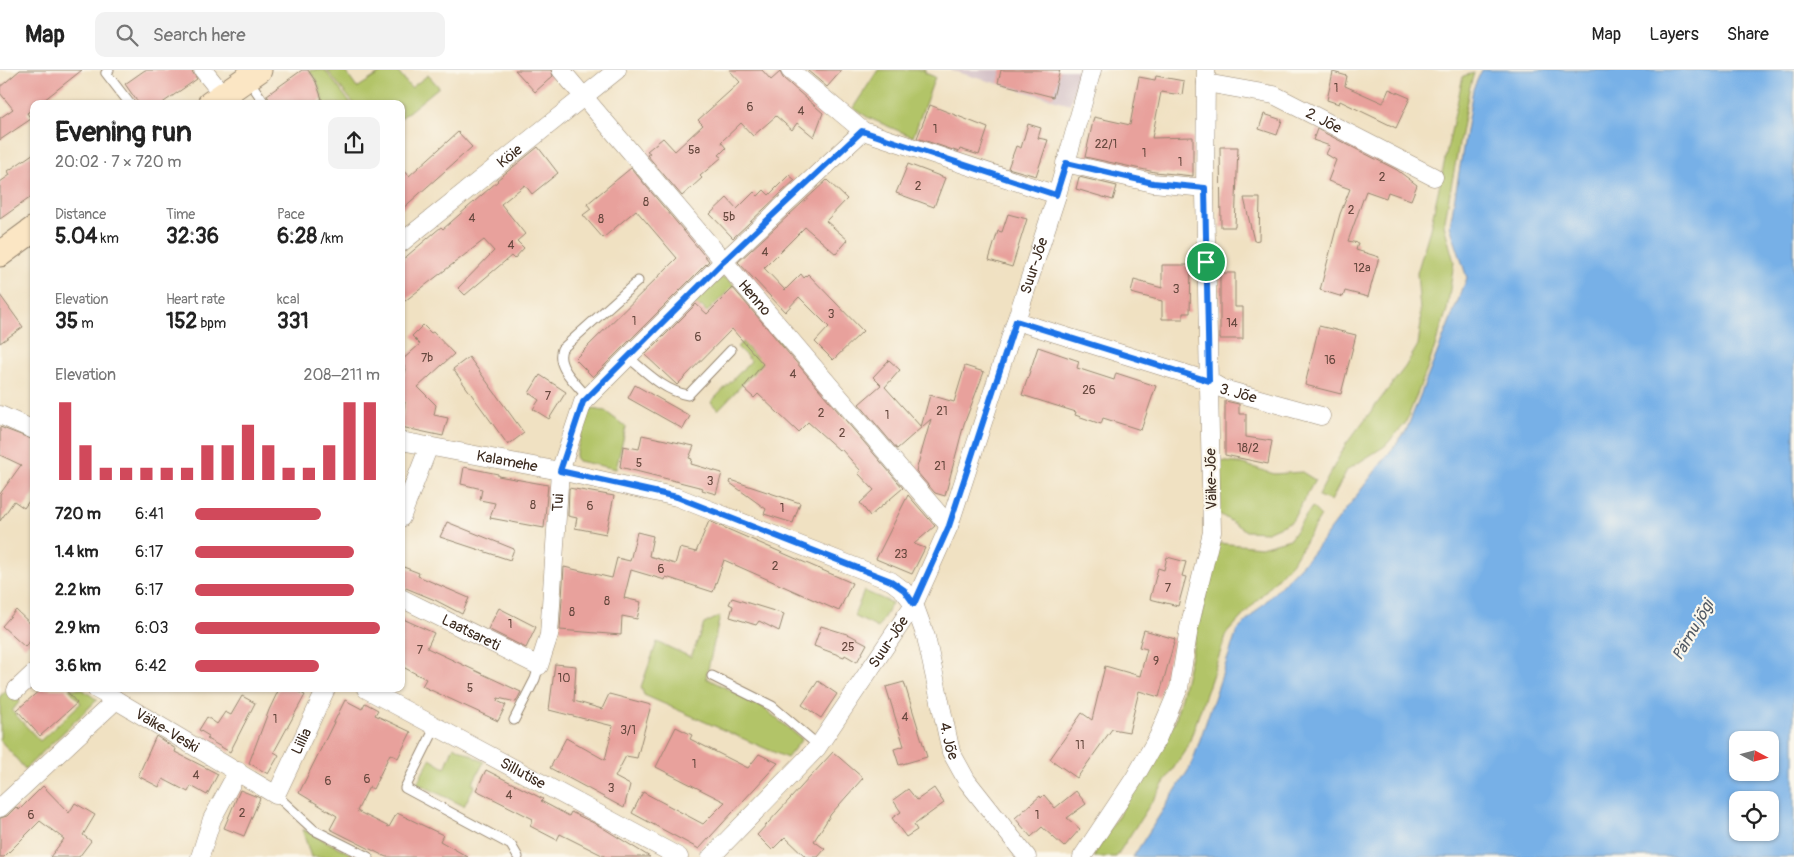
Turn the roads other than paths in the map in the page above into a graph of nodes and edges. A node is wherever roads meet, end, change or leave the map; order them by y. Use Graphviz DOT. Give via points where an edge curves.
graph roads {
  1 [pos="109,70"];
  2 [pos="203,70"];
  3 [pos="561,70"];
  4 [pos="617,70"];
  5 [pos="790,70"];
  6 [pos="1092,70"];
  7 [pos="253,74"];
  8 [pos="1206,76"];
  9 [pos="583,96"];
  10 [pos="127,100"];
  11 [pos="217,100"];
  12 [pos="263,100"];
  13 [pos="862,131"];
  14 [pos="1066,163"];
  15 [pos="1434,177"];
  16 [pos="1205,188"];
  17 [pos="1056,195"];
  18 [pos="30,232"];
  19 [pos="405,240"];
  20 [pos="0,254"];
  21 [pos="723,262"];
  22 [pos="638,281"];
  23 [pos="1016,321"];
  24 [pos="731,350"];
  25 [pos="628,357"];
  26 [pos="1209,381"];
  27 [pos="588,398"];
  28 [pos="0,415"];
  29 [pos="1320,416"];
  30 [pos="30,428"];
  31 [pos="405,442"];
  32 [pos="429,446"];
  33 [pos="560,471"];
  34 [pos="405,508"];
  35 [pos="949,526"];
  36 [pos="405,600"];
  37 [pos="914,604"];
  38 [pos="539,666"];
  39 [pos="712,676"];
  40 [pos="30,677"];
  41 [pos="16,690"];
  42 [pos="101,692"];
  43 [pos="325,692"];
  44 [pos="372,692"];
  45 [pos="116,700"];
  46 [pos="514,720"];
  47 [pos="436,726"];
  48 [pos="819,746"];
  49 [pos="238,771"];
  50 [pos="276,795"];
  51 [pos="0,808"];
  52 [pos="200,857"];
  53 [pos="368,857"];
  54 [pos="518,857"];
  55 [pos="678,857"];
  56 [pos="711,857"];
  57 [pos="1027,857"];
  58 [pos="1082,857"];
  1 -- 10 [label="lane" via="106,72"];
  2 -- 11 [label="street"];
  3 -- 9 [label="street, Henno"];
  4 -- 9 [label="street, Köie"];
  5 -- 13 [label="street"];
  6 -- 14 [label="street, Suur-Jõe"];
  7 -- 11 [label="main road"];
  7 -- 12 [label="lane"];
  8 -- 15 [label="street, 2. Jõe" via="1274,95"];
  8 -- 16 [label="street, Väike-Jõe"];
  9 -- 19 [label="street, Köie"];
  9 -- 21 [label="street, Henno"];
  13 -- 17 [label="street"];
  13 -- 21 [label="street, Tui"];
  14 -- 16 [label="street" via="1153,183"];
  14 -- 17 [label="street, Suur-Jõe"];
  16 -- 26 [label="street, Väike-Jõe"];
  17 -- 23 [label="street, Suur-Jõe"];
  18 -- 20 [label="main road"];
  21 -- 25 [label="street, Tui"];
  21 -- 35 [label="street, Henno"];
  22 -- 27 [label="lane" via="562,349 559,356 561,364"];
  23 -- 26 [label="street, 3. Jõe"];
  23 -- 35 [label="street, Suur-Jõe"];
  24 -- 25 [label="lane" via="688,396 664,386"];
  25 -- 27 [label="street, Tui"];
  26 -- 29 [label="street, 3. Jõe" via="1223,389"];
  26 -- 58 [label="street, Väike-Jõe" via="1212,532 1189,628 1179,688 1158,738 1134,780"];
  27 -- 33 [label="street, Tui" via="583,402"];
  28 -- 30 [label="street"];
  31 -- 32 [label="street, Kalamehe"];
  32 -- 33 [label="street, Kalamehe"];
  32 -- 34 [label="street"];
  33 -- 37 [label="street, Kalamehe" via="677,497 891,581 904,590"];
  33 -- 38 [label="street, Tui" via="549,635"];
  35 -- 37 [label="street, Suur-Jõe"];
  36 -- 38 [label="street, Laatsareti"];
  37 -- 48 [label="street, Suur-Jõe"];
  37 -- 57 [label="street, 4. Jõe" via="926,636 950,752 967,781"];
  38 -- 46 [label="lane"];
  39 -- 48 [label="lane" via="772,706"];
  40 -- 41 [label="street"];
  42 -- 45 [label="street, Väike-Veski"];
  43 -- 50 [label="street, Liilia"];
  44 -- 47 [label="street, Sillutise"];
  45 -- 49 [label="street, Väike-Veski"];
  45 -- 51 [label="street"];
  47 -- 54 [label="lane" via="405,788 511,845"];
  47 -- 55 [label="street, Sillutise"];
  48 -- 56 [label="street, Suur-Jõe"];
  49 -- 50 [label="street, Väike-Veski"];
  49 -- 52 [label="street" via="212,819"];
  50 -- 53 [label="lane" via="314,830"];
}
